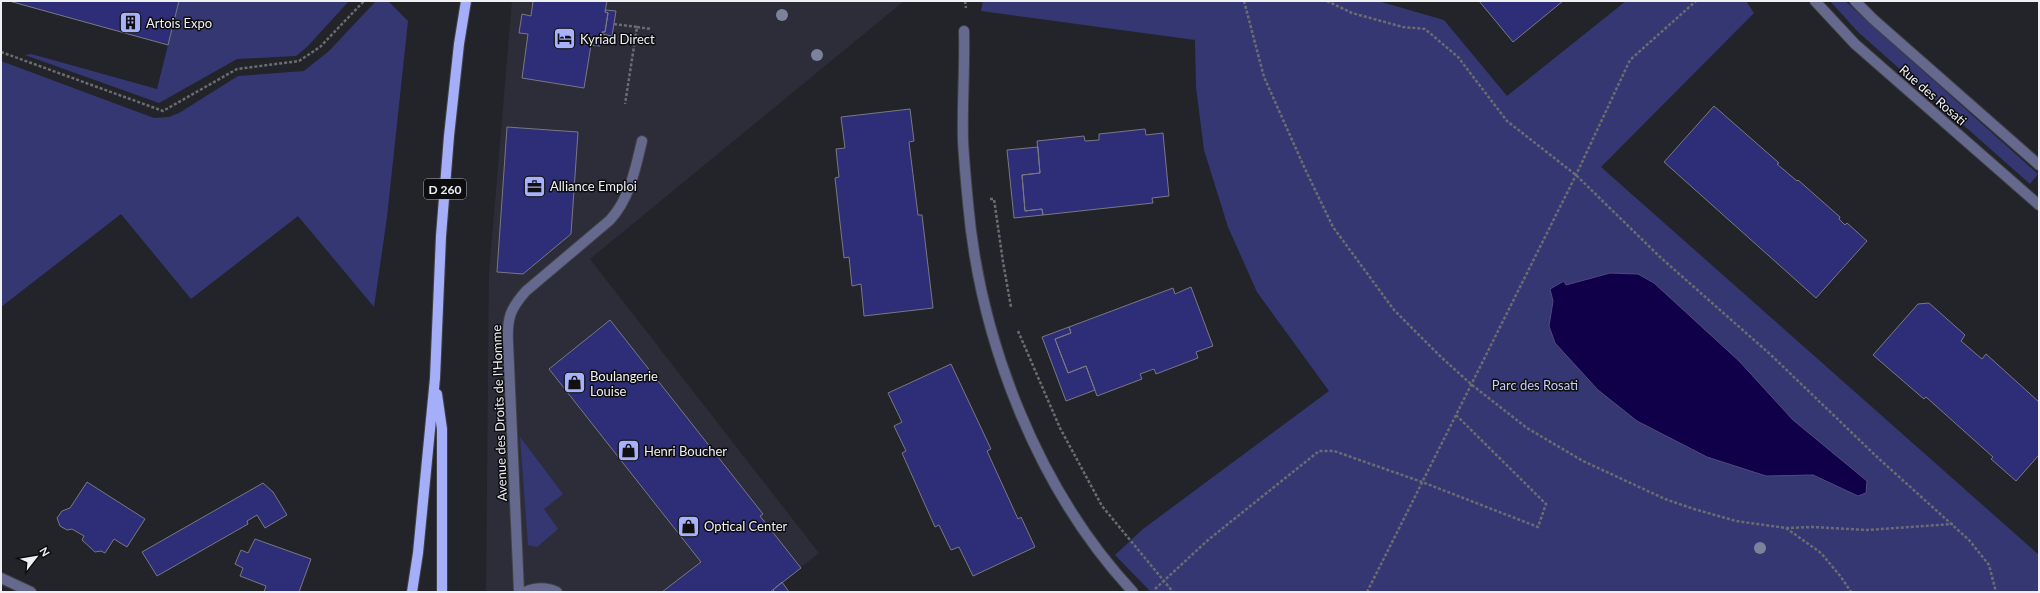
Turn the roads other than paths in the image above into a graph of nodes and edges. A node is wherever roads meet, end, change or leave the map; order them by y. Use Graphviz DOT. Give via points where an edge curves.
graph roads {
  1 [pos="466,1"];
  2 [pos="1815,1"];
  3 [pos="1855,1"];
  4 [pos="964,31"];
  5 [pos="642,141"];
  6 [pos="2039,165"];
  7 [pos="2039,205"];
  8 [pos="435,378"];
  9 [pos="1,578"];
  10 [pos="31,592"];
  11 [pos="412,592"];
  12 [pos="442,592"];
  13 [pos="519,592"];
  14 [pos="525,592"];
  15 [pos="557,592"];
  16 [pos="1132,592"];
  1 -- 8 [label="main road, D 260" via="459,44 441,236"];
  2 -- 7 [label="street, Rue des Rosati" via="1855,44"];
  3 -- 6 [label="street, Rue des Rosati"];
  4 -- 16 [label="street" via="963,140 968,203 983,297 1000,359 1031,436 1074,517"];
  5 -- 13 [label="street, Avenue des Droits de l'Homme" via="628,196 620,209 526,291 510,314 508,342"];
  8 -- 11 [label="main road, D 260"];
  8 -- 12 [label="main road, D 260" via="442,429"];
  9 -- 10 [label="street"];
  14 -- 15 [label="street" via="538,588 549,588"];
}
